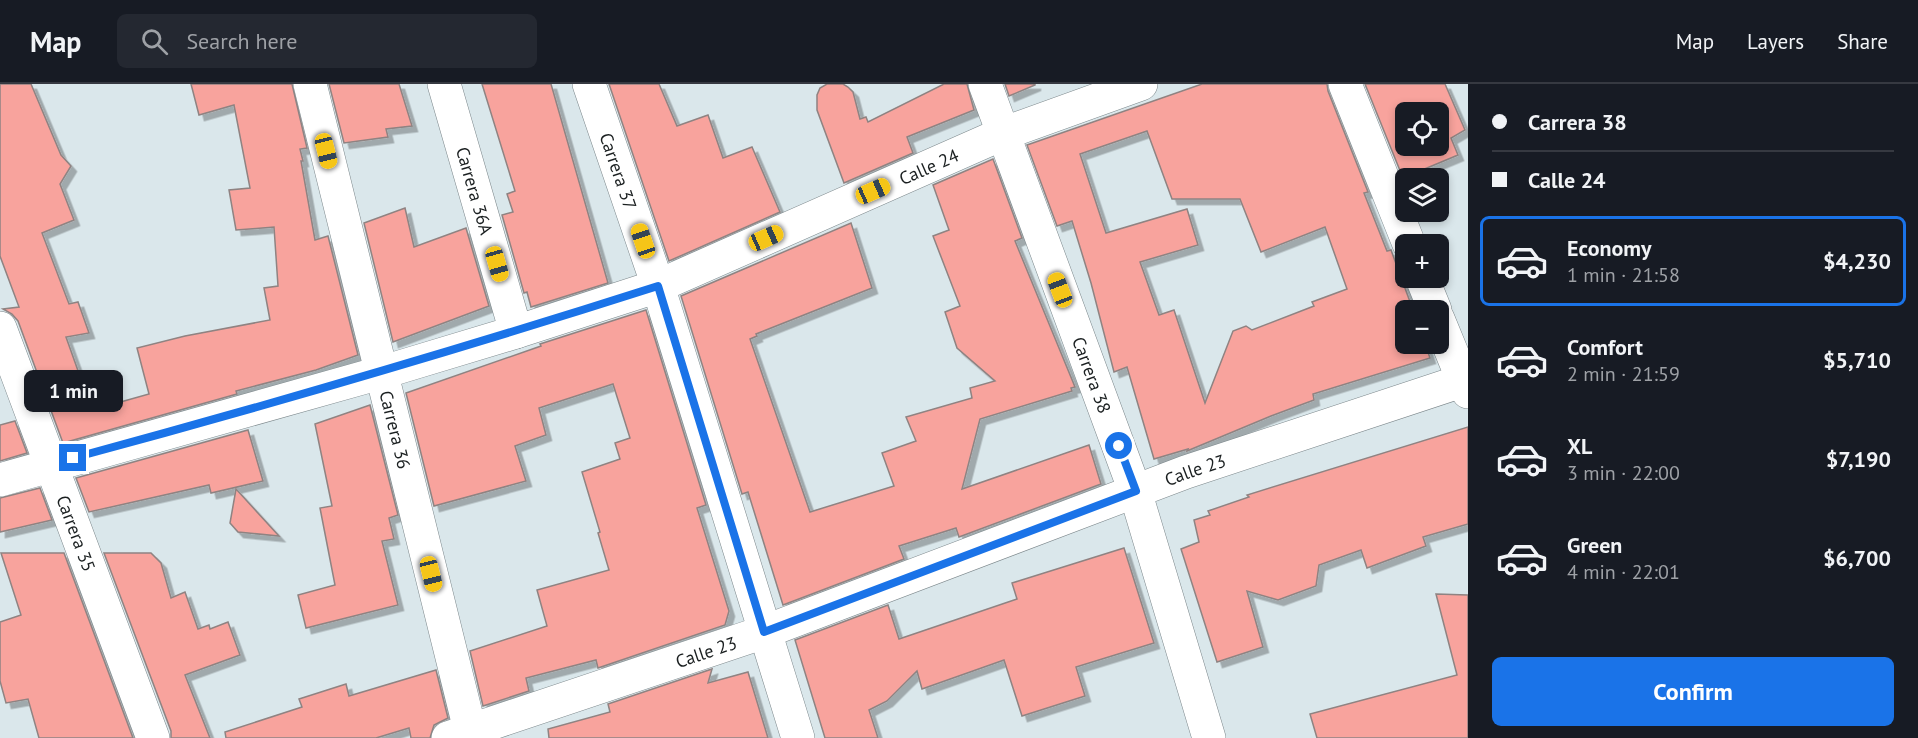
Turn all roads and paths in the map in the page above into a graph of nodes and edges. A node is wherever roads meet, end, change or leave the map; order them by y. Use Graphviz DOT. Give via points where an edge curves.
graph roads {
  1 [pos="310,84"];
  2 [pos="444,84"];
  3 [pos="589,84"];
  4 [pos="985,84"];
  5 [pos="1141,84"];
  6 [pos="1345,84"];
  7 [pos="1002,134"];
  8 [pos="1405,234"];
  9 [pos="658,286"];
  10 [pos="0,328"];
  11 [pos="516,332"];
  12 [pos="1449,345"];
  13 [pos="380,373"];
  14 [pos="1466,384"];
  15 [pos="51,465"];
  16 [pos="0,480"];
  17 [pos="1136,491"];
  18 [pos="764,632"];
  19 [pos="463,736"];
  20 [pos="153,738"];
  21 [pos="798,738"];
  22 [pos="1209,738"];
  1 -- 13 [label="street, Carrera 36"];
  2 -- 11 [label="street, Carrera 36A"];
  3 -- 9 [label="street, Carrera 37"];
  4 -- 7 [label="street, Carrera 38"];
  5 -- 7 [label="street, Calle 24"];
  6 -- 8 [label="street"];
  7 -- 9 [label="street, Calle 24"];
  7 -- 17 [label="street, Carrera 38"];
  9 -- 11 [label="street, Calle 24"];
  9 -- 18 [label="street, Carrera 37"];
  10 -- 15 [label="street, Carrera 35"];
  11 -- 13 [label="street, Calle 24"];
  12 -- 14 [label="street"];
  13 -- 15 [label="street, Calle 24"];
  13 -- 19 [label="street, Carrera 36"];
  14 -- 17 [label="street, Calle 23"];
  15 -- 16 [label="street, Calle 24"];
  15 -- 20 [label="street, Carrera 35"];
  17 -- 18 [label="street, Calle 23"];
  17 -- 22 [label="street, Carrera 38"];
  18 -- 19 [label="street, Calle 23"];
  18 -- 21 [label="street, Carrera 37"];
}
